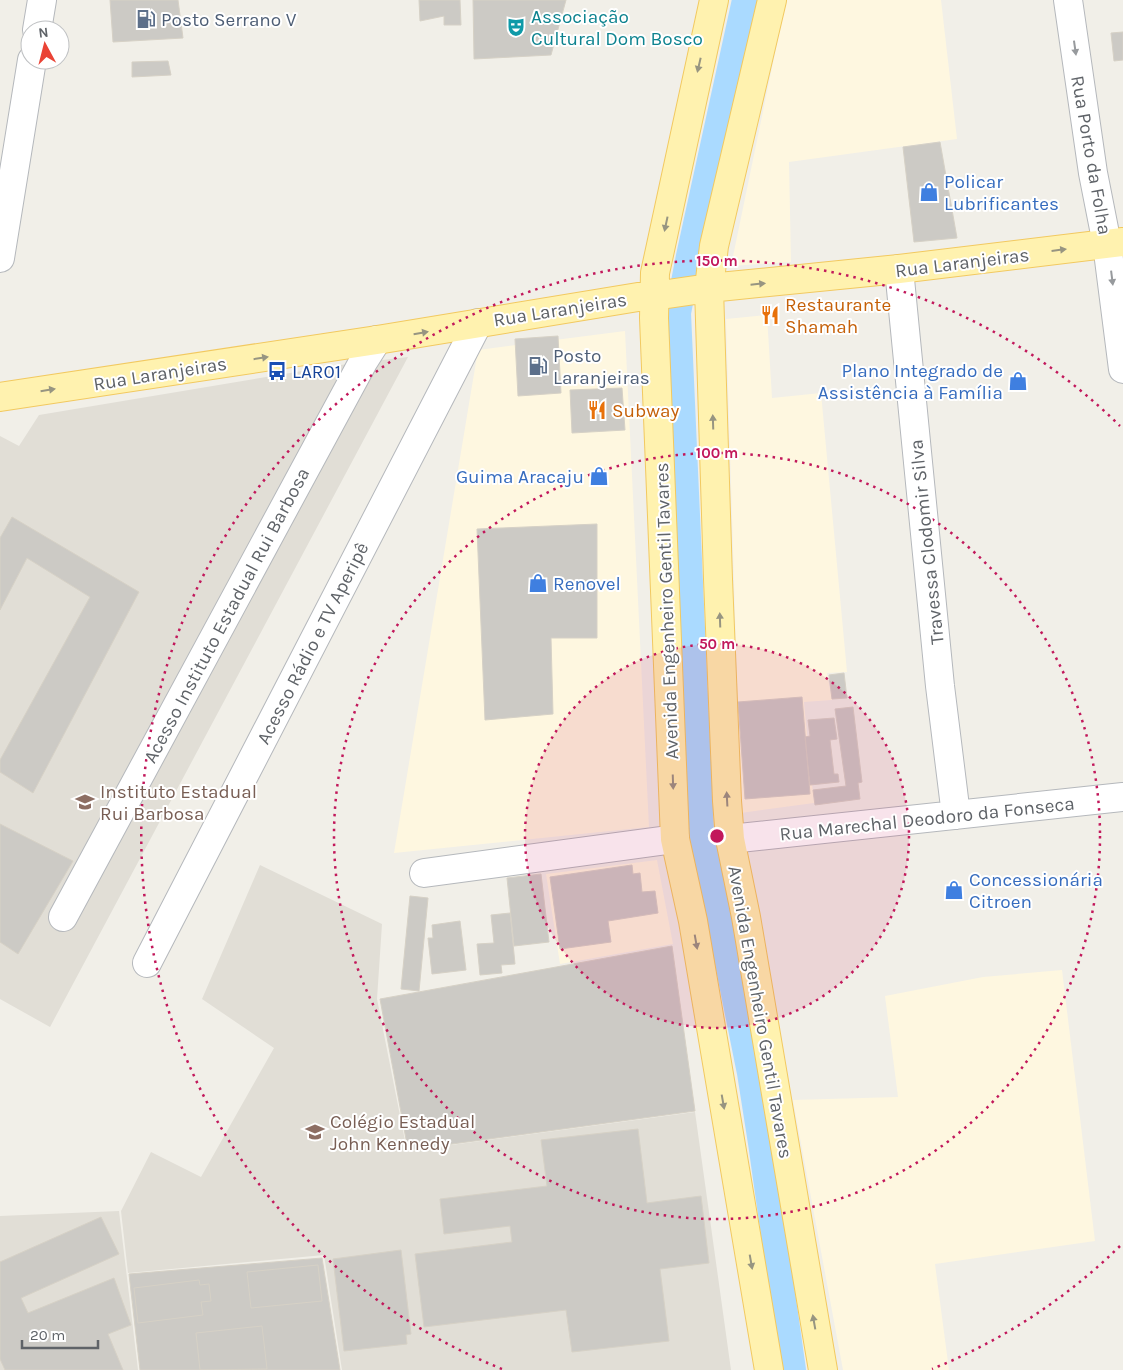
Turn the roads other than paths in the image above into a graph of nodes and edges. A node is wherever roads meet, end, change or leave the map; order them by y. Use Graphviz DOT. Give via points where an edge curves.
graph roads {
  1 [pos="42,0"];
  2 [pos="714,0"];
  3 [pos="772,0"];
  4 [pos="1068,0"];
  5 [pos="39,20"];
  6 [pos="30,70"];
  7 [pos="1115,243"];
  8 [pos="0,258"];
  9 [pos="899,269"];
  10 [pos="707,289"];
  11 [pos="660,295"];
  12 [pos="478,323"];
  13 [pos="377,340"];
  14 [pos="1123,369"];
  15 [pos="0,397"];
  16 [pos="1123,797"];
  17 [pos="956,815"];
  18 [pos="675,839"];
  19 [pos="730,839"];
  20 [pos="424,873"];
  21 [pos="63,917"];
  22 [pos="147,963"];
  23 [pos="769,1370"];
  24 [pos="822,1370"];
  1 -- 5 [label="street"];
  2 -- 11 [label="main road, Avenida Engenheiro Gentil Tavares, one-way" via="655,273"];
  3 -- 10 [label="main road, Avenida Engenheiro Gentil Tavares" via="714,246"];
  4 -- 7 [label="street, Rua Porto da Folha, one-way" via="1093,173"];
  6 -- 8 [label="street"];
  9 -- 7 [label="main road, Rua Laranjeiras, one-way"];
  7 -- 14 [label="street, Rua Porto da Folha, one-way"];
  10 -- 9 [label="main road, Rua Laranjeiras, one-way"];
  9 -- 17 [label="street, Travessa Clodomir Silva" via="940,686"];
  10 -- 11 [label="main road, Rua Laranjeiras"];
  19 -- 10 [label="main road, Avenida Engenheiro Gentil Tavares, one-way"];
  11 -- 12 [label="main road, Rua Laranjeiras"];
  11 -- 18 [label="main road, Avenida Engenheiro Gentil Tavares, one-way" via="661,493"];
  13 -- 12 [label="main road, Rua Laranjeiras, one-way"];
  12 -- 22 [label="street, Acesso Rádio e TV Aperipê"];
  15 -- 13 [label="main road, Rua Laranjeiras, one-way"];
  13 -- 21 [label="street, Acesso Instituto Estadual Rui Barbosa"];
  16 -- 17 [label="street, Rua Marechal Deodoro da Fonseca"];
  17 -- 19 [label="street, Rua Marechal Deodoro da Fonseca"];
  18 -- 20 [label="street"];
  18 -- 23 [label="main road, Avenida Engenheiro Gentil Tavares, one-way" via="693,921"];
  24 -- 19 [label="main road, Avenida Engenheiro Gentil Tavares, one-way"];
}
